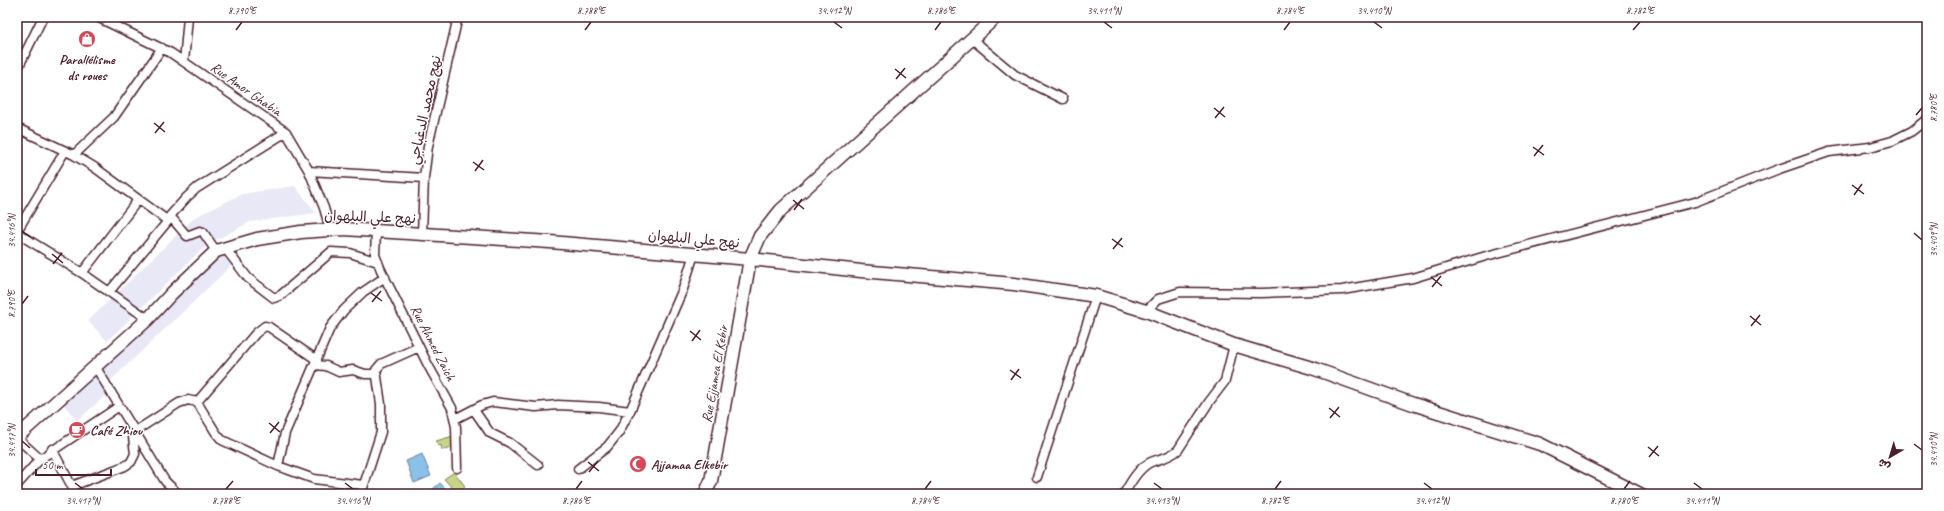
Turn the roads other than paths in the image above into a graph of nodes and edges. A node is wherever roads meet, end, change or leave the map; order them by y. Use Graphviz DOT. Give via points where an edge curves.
graph roads {
  1 [pos="43,17"];
  2 [pos="97,17"];
  3 [pos="188,17"];
  4 [pos="458,17"];
  5 [pos="996,17"];
  6 [pos="972,39"];
  7 [pos="162,48"];
  8 [pos="184,62"];
  9 [pos="17,70"];
  10 [pos="1063,99"];
  11 [pos="1927,119"];
  12 [pos="17,128"];
  13 [pos="286,132"];
  14 [pos="65,151"];
  15 [pos="74,155"];
  16 [pos="309,171"];
  17 [pos="424,178"];
  18 [pos="138,200"];
  19 [pos="169,219"];
  20 [pos="330,229"];
  21 [pos="17,232"];
  22 [pos="376,232"];
  23 [pos="422,234"];
  24 [pos="221,250"];
  25 [pos="694,254"];
  26 [pos="750,259"];
  27 [pos="378,262"];
  28 [pos="82,273"];
  29 [pos="384,277"];
  30 [pos="109,292"];
  31 [pos="1096,296"];
  32 [pos="1146,311"];
  33 [pos="148,319"];
  34 [pos="1234,345"];
  35 [pos="418,347"];
  36 [pos="316,363"];
  37 [pos="95,366"];
  38 [pos="376,374"];
  39 [pos="197,402"];
  40 [pos="118,407"];
  41 [pos="474,410"];
  42 [pos="630,411"];
  43 [pos="455,419"];
  44 [pos="134,432"];
  45 [pos="17,438"];
  46 [pos="52,449"];
  47 [pos="40,459"];
  48 [pos="538,465"];
  49 [pos="278,466"];
  50 [pos="457,468"];
  51 [pos="578,469"];
  52 [pos="1037,477"];
  53 [pos="17,485"];
  54 [pos="363,485"];
  55 [pos="72,486"];
  56 [pos="176,493"];
  57 [pos="76,494"];
  58 [pos="362,494"];
  59 [pos="705,494"];
  60 [pos="1124,494"];
  61 [pos="1640,494"];
  1 -- 9 [label="street"];
  2 -- 7 [label="street, Rue Amor Ghabia"];
  3 -- 8 [label="street"];
  4 -- 17 [label="street, نهج محمد الدغباجي" via="434,116"];
  5 -- 6 [label="street, Rue Ejjamea El Kebir"];
  6 -- 10 [label="street" via="1015,75"];
  6 -- 26 [label="street, Rue Ejjamea El Kebir" via="781,210 760,236"];
  7 -- 8 [label="street, Rue Amor Ghabia"];
  7 -- 15 [label="street" via="114,117"];
  8 -- 13 [label="street, Rue Amor Ghabia"];
  11 -- 32 [label="street" via="1912,131 1892,141 1870,147 1829,152 1695,202 1486,256 1413,278 1342,290 1180,292 1158,299"];
  12 -- 14 [label="street"];
  13 -- 16 [label="street, Rue Amor Ghabia"];
  13 -- 19 [label="street" via="197,188"];
  14 -- 15 [label="street"];
  14 -- 21 [label="street"];
  15 -- 18 [label="street"];
  16 -- 17 [label="street"];
  16 -- 20 [label="street, Rue Amor Ghabia"];
  17 -- 23 [label="street, نهج محمد الدغباجي"];
  18 -- 19 [label="street"];
  18 -- 28 [label="street"];
  19 -- 24 [label="street" via="187,236 203,232"];
  19 -- 30 [label="street"];
  20 -- 22 [label="street, نهج علي البلهوان"];
  20 -- 24 [label="street, نهج علي البلهوان" via="257,239"];
  21 -- 28 [label="street"];
  22 -- 23 [label="street, نهج علي البلهوان"];
  22 -- 27 [label="street, Rue Ahmed Zaich" via="374,246"];
  23 -- 25 [label="street, نهج علي البلهوان"];
  24 -- 27 [label="street" via="244,274 274,298 281,295 331,252 350,253"];
  24 -- 33 [label="street, نهج علي البلهوان" via="172,293"];
  25 -- 26 [label="street, نهج علي البلهوان"];
  25 -- 42 [label="street" via="683,289"];
  26 -- 31 [label="street, نهج علي البلهوان" via="876,273 1014,284"];
  26 -- 59 [label="street, Rue Ejjamea El Kebir" via="720,434 711,481"];
  27 -- 29 [label="street, Rue Ahmed Zaich"];
  28 -- 30 [label="street"];
  29 -- 35 [label="street, Rue Ahmed Zaich"];
  29 -- 36 [label="street" via="344,310 330,328"];
  30 -- 33 [label="street"];
  31 -- 32 [label="street, نهج علي البلهوان"];
  31 -- 52 [label="street"];
  32 -- 34 [label="street, نهج علي البلهوان"];
  33 -- 37 [label="street, نهج علي البلهوان"];
  34 -- 60 [label="street" via="1225,381 1178,450 1171,456 1144,466"];
  34 -- 61 [label="street, نهج علي البلهوان" via="1312,368 1398,399 1540,444"];
  35 -- 38 [label="street" via="381,364"];
  35 -- 43 [label="street, Rue Ahmed Zaich" via="452,408"];
  36 -- 38 [label="street" via="339,372 352,370"];
  36 -- 39 [label="street" via="265,326 256,333"];
  36 -- 49 [label="street" via="285,433"];
  37 -- 40 [label="street"];
  37 -- 45 [label="street, نهج علي البلهوان"];
  38 -- 54 [label="street" via="381,404 381,432"];
  39 -- 44 [label="street" via="188,400 178,403"];
  39 -- 49 [label="street" via="222,440"];
  40 -- 44 [label="street"];
  40 -- 46 [label="street"];
  41 -- 42 [label="street" via="492,402 536,407 558,404 599,406"];
  41 -- 43 [label="street"];
  41 -- 48 [label="street" via="490,433 510,443"];
  42 -- 51 [label="street" via="614,440"];
  43 -- 50 [label="street, Rue Ahmed Zaich"];
  44 -- 55 [label="street" via="135,454 131,462"];
  44 -- 56 [label="street" via="165,481"];
  45 -- 47 [label="street"];
  46 -- 47 [label="street"];
  46 -- 55 [label="street"];
  47 -- 53 [label="street"];
  49 -- 54 [label="street" via="314,479"];
  54 -- 58 [label="street"];
  55 -- 57 [label="street"];
}
